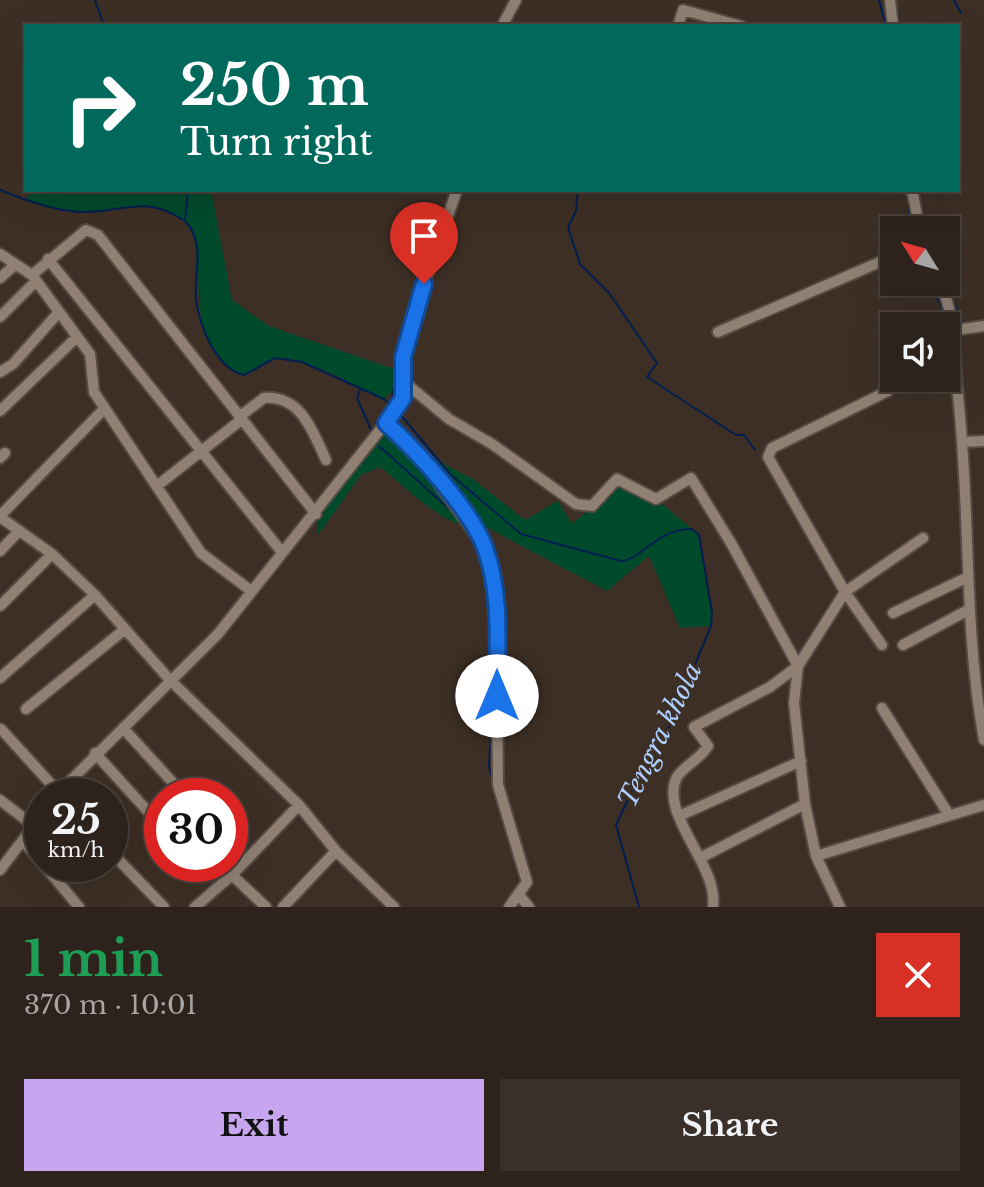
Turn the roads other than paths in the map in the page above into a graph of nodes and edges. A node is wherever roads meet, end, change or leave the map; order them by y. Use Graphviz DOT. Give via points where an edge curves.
graph roads {
  1 [pos="516,0"];
  2 [pos="890,0"];
  3 [pos="503,24"];
  4 [pos="679,24"];
  5 [pos="734,24"];
  6 [pos="893,24"];
  7 [pos="456,192"];
  8 [pos="912,192"];
  9 [pos="917,216"];
  10 [pos="0,254"];
  11 [pos="48,259"];
  12 [pos="880,262"];
  13 [pos="15,265"];
  14 [pos="0,278"];
  15 [pos="34,278"];
  16 [pos="59,312"];
  17 [pos="0,317"];
  18 [pos="984,326"];
  19 [pos="960,329"];
  20 [pos="718,332"];
  21 [pos="77,337"];
  22 [pos="0,372"];
  23 [pos="403,381"];
  24 [pos="960,386"];
  25 [pos="886,392"];
  26 [pos="104,409"];
  27 [pos="0,411"];
  28 [pos="240,419"];
  29 [pos="386,423"];
  30 [pos="984,441"];
  31 [pos="964,442"];
  32 [pos="203,450"];
  33 [pos="326,460"];
  34 [pos="158,485"];
  35 [pos="316,514"];
  36 [pos="0,517"];
  37 [pos="19,531"];
  38 [pos="923,538"];
  39 [pos="0,551"];
  40 [pos="281,551"];
  41 [pos="52,554"];
  42 [pos="968,577"];
  43 [pos="250,590"];
  44 [pos="845,592"];
  45 [pos="95,595"];
  46 [pos="0,606"];
  47 [pos="970,609"];
  48 [pos="893,613"];
  49 [pos="124,630"];
  50 [pos="882,645"];
  51 [pos="903,645"];
  52 [pos="798,666"];
  53 [pos="0,678"];
  54 [pos="170,680"];
  55 [pos="882,708"];
  56 [pos="26,709"];
  57 [pos="123,728"];
  58 [pos="1,729"];
  59 [pos="984,740"];
  60 [pos="95,753"];
  61 [pos="801,761"];
  62 [pos="44,778"];
  63 [pos="72,778"];
  64 [pos="169,778"];
  65 [pos="0,800"];
  66 [pos="805,804"];
  67 [pos="299,805"];
  68 [pos="984,805"];
  69 [pos="144,807"];
  70 [pos="949,815"];
  71 [pos="679,816"];
  72 [pos="24,818"];
  73 [pos="23,841"];
  74 [pos="336,851"];
  75 [pos="816,856"];
  76 [pos="248,858"];
  77 [pos="700,858"];
  78 [pos="0,870"];
  79 [pos="128,870"];
  80 [pos="59,882"];
  81 [pos="224,882"];
  82 [pos="239,882"];
  83 [pos="518,894"];
  84 [pos="79,907"];
  85 [pos="164,907"];
  86 [pos="195,907"];
  87 [pos="266,907"];
  88 [pos="283,907"];
  89 [pos="394,907"];
  90 [pos="509,907"];
  91 [pos="529,907"];
  92 [pos="713,907"];
  93 [pos="840,907"];
  1 -- 3 [label="street"];
  2 -- 6 [label="street"];
  4 -- 5 [label="street" via="683,10"];
  7 -- 23 [label="street" via="412,318 400,371"];
  8 -- 9 [label="street"];
  10 -- 13 [label="street"];
  11 -- 15 [label="street"];
  11 -- 28 [label="street" via="86,230 98,235"];
  11 -- 32 [label="street"];
  12 -- 20 [label="street"];
  13 -- 14 [label="street"];
  13 -- 15 [label="street"];
  15 -- 16 [label="street"];
  15 -- 17 [label="street"];
  16 -- 21 [label="street"];
  16 -- 22 [label="street"];
  18 -- 19 [label="street"];
  21 -- 26 [label="street" via="90,354 92,385"];
  21 -- 27 [label="street"];
  23 -- 29 [label="street" via="402,402"];
  23 -- 52 [label="street" via="449,419 576,504 592,506 617,479 656,499 691,478"];
  24 -- 31 [label="street"];
  25 -- 44 [label="street" via="769,452 770,464"];
  26 -- 34 [label="street"];
  26 -- 36 [label="street"];
  28 -- 32 [label="street"];
  28 -- 33 [label="street" via="264,398 285,400 311,426"];
  28 -- 35 [label="street"];
  29 -- 35 [label="street"];
  29 -- 83 [label="street" via="414,449 485,548 496,605 497,770 527,882"];
  30 -- 31 [label="street"];
  31 -- 42 [label="street"];
  32 -- 34 [label="street"];
  32 -- 40 [label="street"];
  34 -- 43 [label="street" via="205,557"];
  35 -- 40 [label="street"];
  36 -- 37 [label="street"];
  37 -- 39 [label="street"];
  37 -- 41 [label="street"];
  38 -- 44 [label="street"];
  40 -- 43 [label="street"];
  41 -- 45 [label="street"];
  41 -- 46 [label="street"];
  42 -- 47 [label="street"];
  42 -- 48 [label="street"];
  43 -- 54 [label="street" via="218,634"];
  44 -- 50 [label="street"];
  44 -- 52 [label="street"];
  45 -- 49 [label="street"];
  45 -- 53 [label="street"];
  47 -- 51 [label="street"];
  47 -- 59 [label="street"];
  49 -- 54 [label="street"];
  49 -- 56 [label="street"];
  52 -- 61 [label="street" via="794,703"];
  52 -- 71 [label="street" via="694,727 708,746 678,775 674,788"];
  54 -- 57 [label="street"];
  54 -- 67 [label="street"];
  55 -- 70 [label="street"];
  57 -- 60 [label="street"];
  57 -- 64 [label="street"];
  58 -- 62 [label="street"];
  60 -- 63 [label="street"];
  60 -- 69 [label="street"];
  61 -- 66 [label="street"];
  61 -- 71 [label="street"];
  65 -- 72 [label="street"];
  66 -- 75 [label="street"];
  66 -- 77 [label="street"];
  67 -- 74 [label="street"];
  67 -- 76 [label="street"];
  68 -- 70 [label="street"];
  70 -- 75 [label="street"];
  71 -- 77 [label="street"];
  73 -- 78 [label="street"];
  74 -- 88 [label="street"];
  74 -- 89 [label="street"];
  75 -- 93 [label="street"];
  77 -- 92 [label="street" via="715,890"];
  79 -- 85 [label="street"];
  80 -- 84 [label="street"];
  81 -- 86 [label="street"];
  82 -- 87 [label="street"];
  83 -- 90 [label="street"];
  83 -- 91 [label="street"];
}
